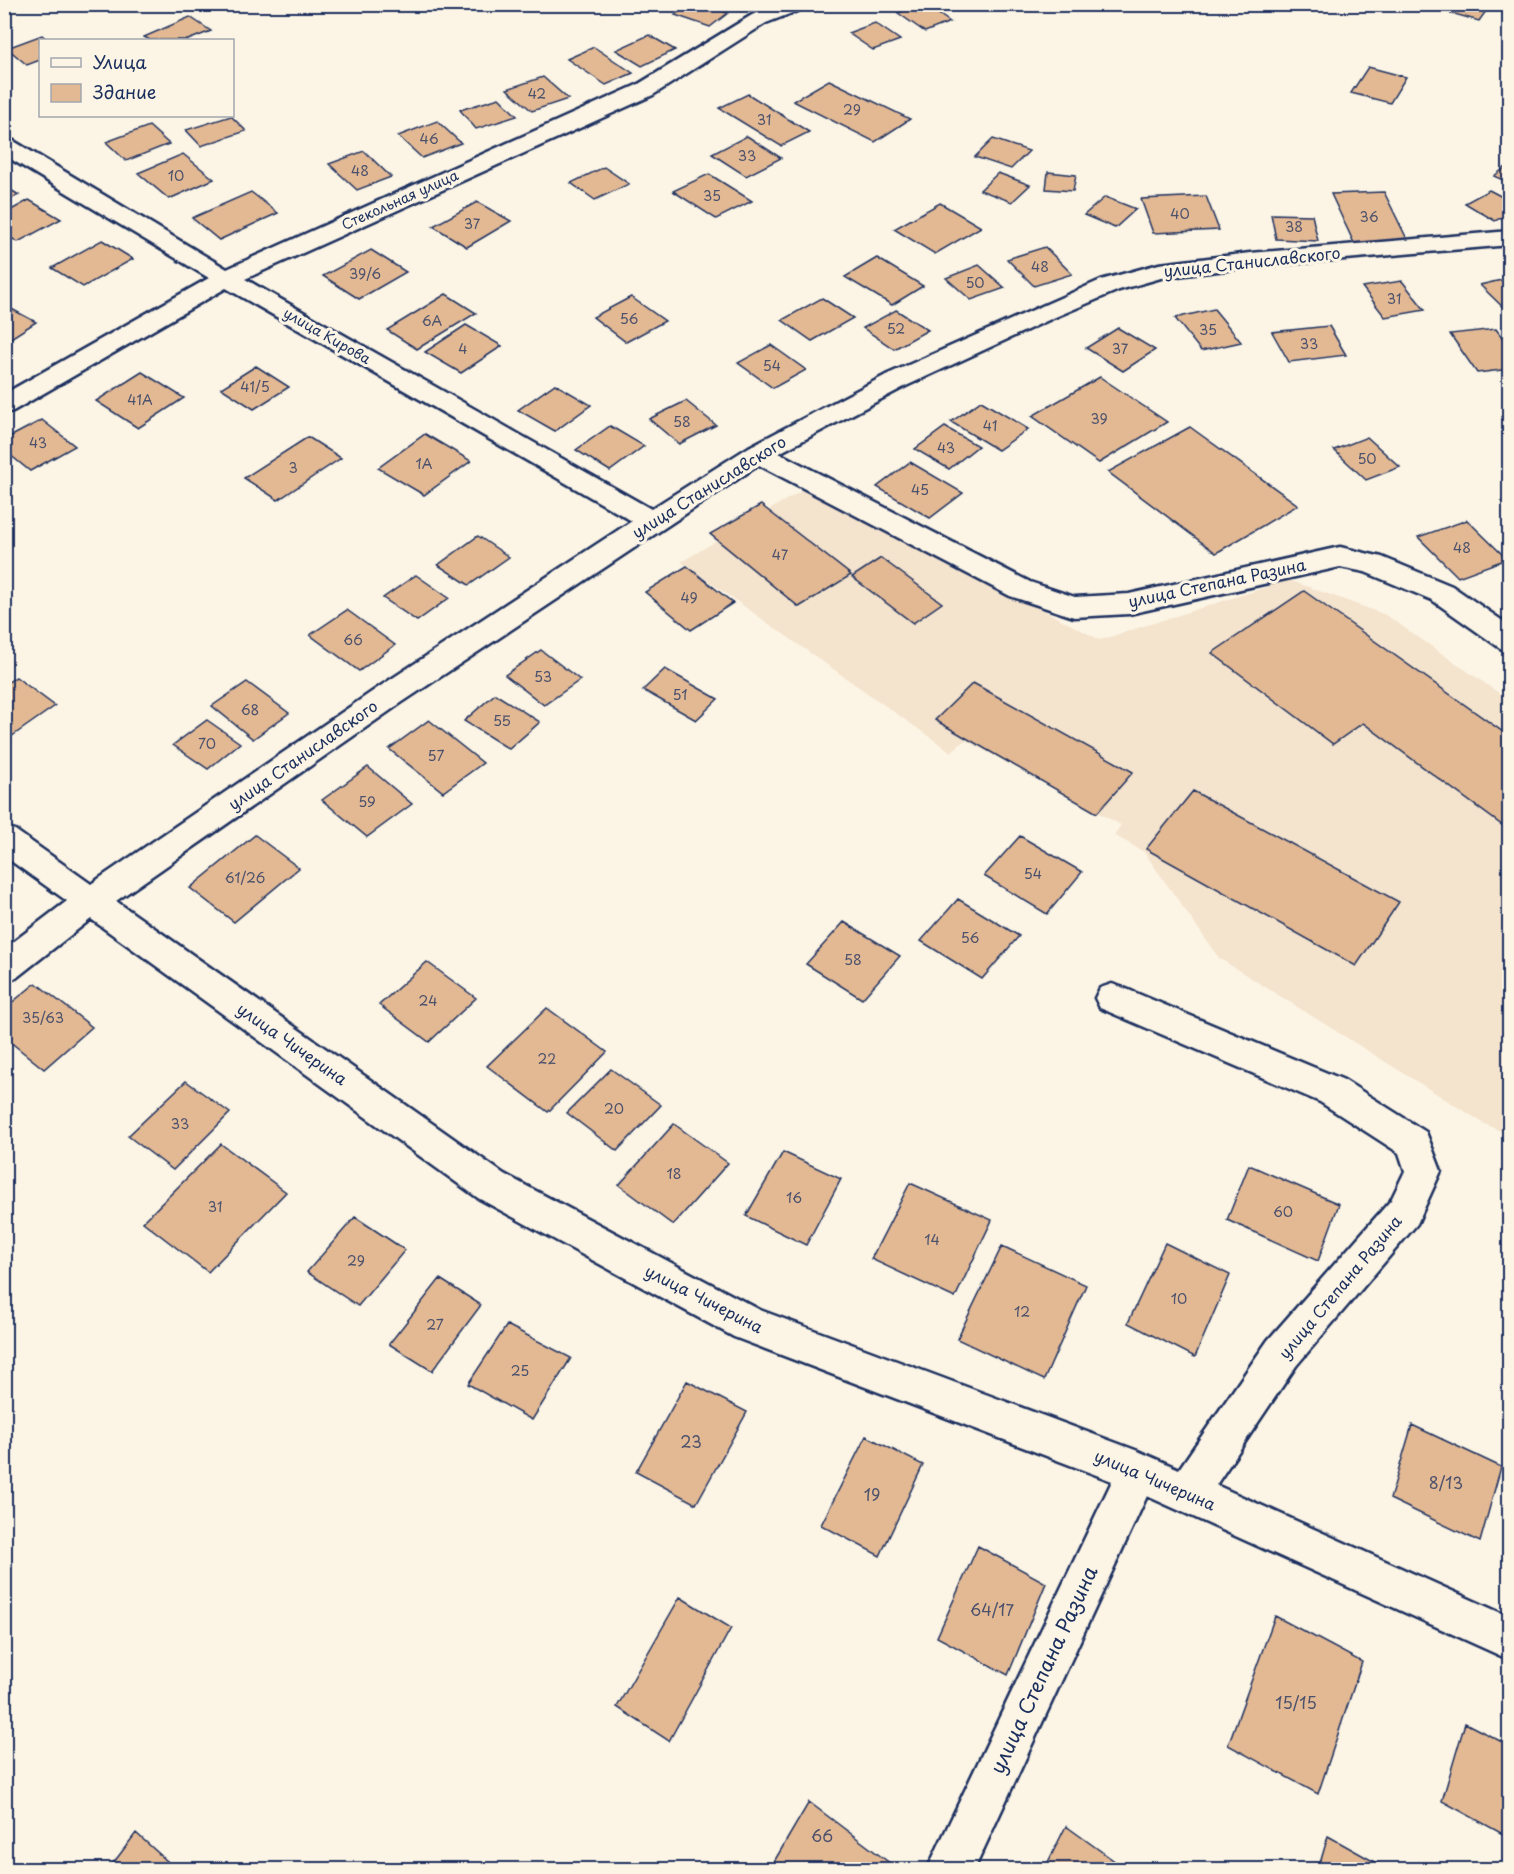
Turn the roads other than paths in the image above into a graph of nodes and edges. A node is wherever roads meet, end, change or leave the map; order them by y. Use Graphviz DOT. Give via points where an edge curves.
graph roads {
  1 [pos="798,4"];
  2 [pos="4,145"];
  3 [pos="1509,238"];
  4 [pos="226,278"];
  5 [pos="4,405"];
  6 [pos="758,453"];
  7 [pos="652,521"];
  8 [pos="1509,641"];
  9 [pos="4,840"];
  10 [pos="91,901"];
  11 [pos="4,968"];
  12 [pos="1112,999"];
  13 [pos="1138,1471"];
  14 [pos="1186,1492"];
  15 [pos="1509,1639"];
  16 [pos="950,1869"];
  1 -- 4 [label="street, Стекольная улица" via="759,19 645,90"];
  2 -- 4 [label="street, улица Кирова"];
  3 -- 6 [label="street, улица Станиславского" via="1250,260 1159,271 1110,285 897,380"];
  4 -- 5 [label="street, Стекольная улица"];
  4 -- 7 [label="street, улица Кирова"];
  6 -- 7 [label="street, улица Станиславского"];
  6 -- 8 [label="street, улица Степана Разина" via="1020,589 1074,607 1129,603 1340,557 1372,564 1442,593"];
  7 -- 10 [label="street, улица Станиславского"];
  9 -- 10 [label="street, улица Чичерина"];
  10 -- 11 [label="street, улица Станиславского"];
  10 -- 13 [label="street, улица Чичерина" via="491,1186 748,1324"];
  12 -- 14 [label="street, улица Степана Разина" via="1332,1091 1413,1143 1423,1170 1404,1212 1282,1353"];
  13 -- 14 [label="street, улица Чичерина"];
  13 -- 16 [label="street, улица Степана Разина"];
  14 -- 15 [label="street, улица Чичерина"];
}
